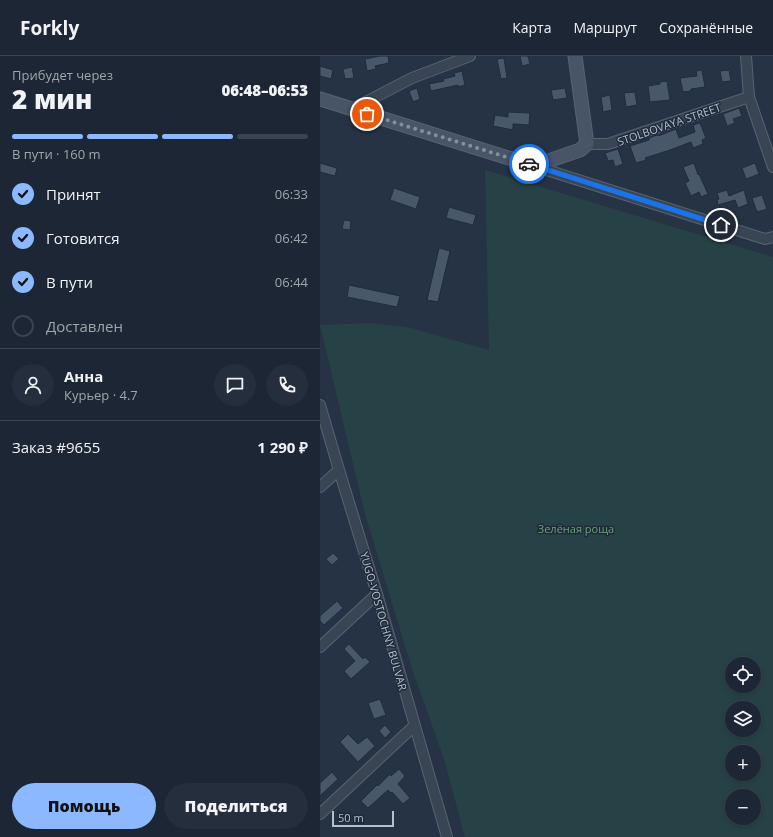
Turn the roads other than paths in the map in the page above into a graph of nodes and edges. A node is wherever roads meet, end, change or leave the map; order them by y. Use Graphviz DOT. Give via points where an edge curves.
graph roads {
  1 [pos="470,56"];
  2 [pos="575,56"];
  3 [pos="746,56"];
  4 [pos="750,97"];
  5 [pos="320,99"];
  6 [pos="352,109"];
  7 [pos="588,144"];
  8 [pos="534,166"];
  9 [pos="773,168"];
  10 [pos="773,237"];
  11 [pos="320,405"];
  12 [pos="339,470"];
  13 [pos="320,487"];
  14 [pos="377,594"];
  15 [pos="320,646"];
  16 [pos="414,726"];
  17 [pos="320,814"];
  18 [pos="447,837"];
  1 -- 6 [label="street" via="412,78"];
  2 -- 7 [label="street"];
  3 -- 4 [label="street"];
  4 -- 7 [label="street, STOLBOVAYA STREET" via="608,144"];
  4 -- 9 [label="street"];
  5 -- 6 [label="street"];
  6 -- 8 [label="street"];
  7 -- 8 [label="street" via="580,150"];
  8 -- 10 [label="street" via="765,239"];
  11 -- 12 [label="street, YUGO-VOSTOCHNY BULVAR"];
  12 -- 13 [label="street"];
  12 -- 14 [label="street, YUGO-VOSTOCHNY BULVAR"];
  14 -- 15 [label="street"];
  14 -- 16 [label="street, YUGO-VOSTOCHNY BULVAR"];
  16 -- 17 [label="street"];
  16 -- 18 [label="street, YUGO-VOSTOCHNY BULVAR"];
}
